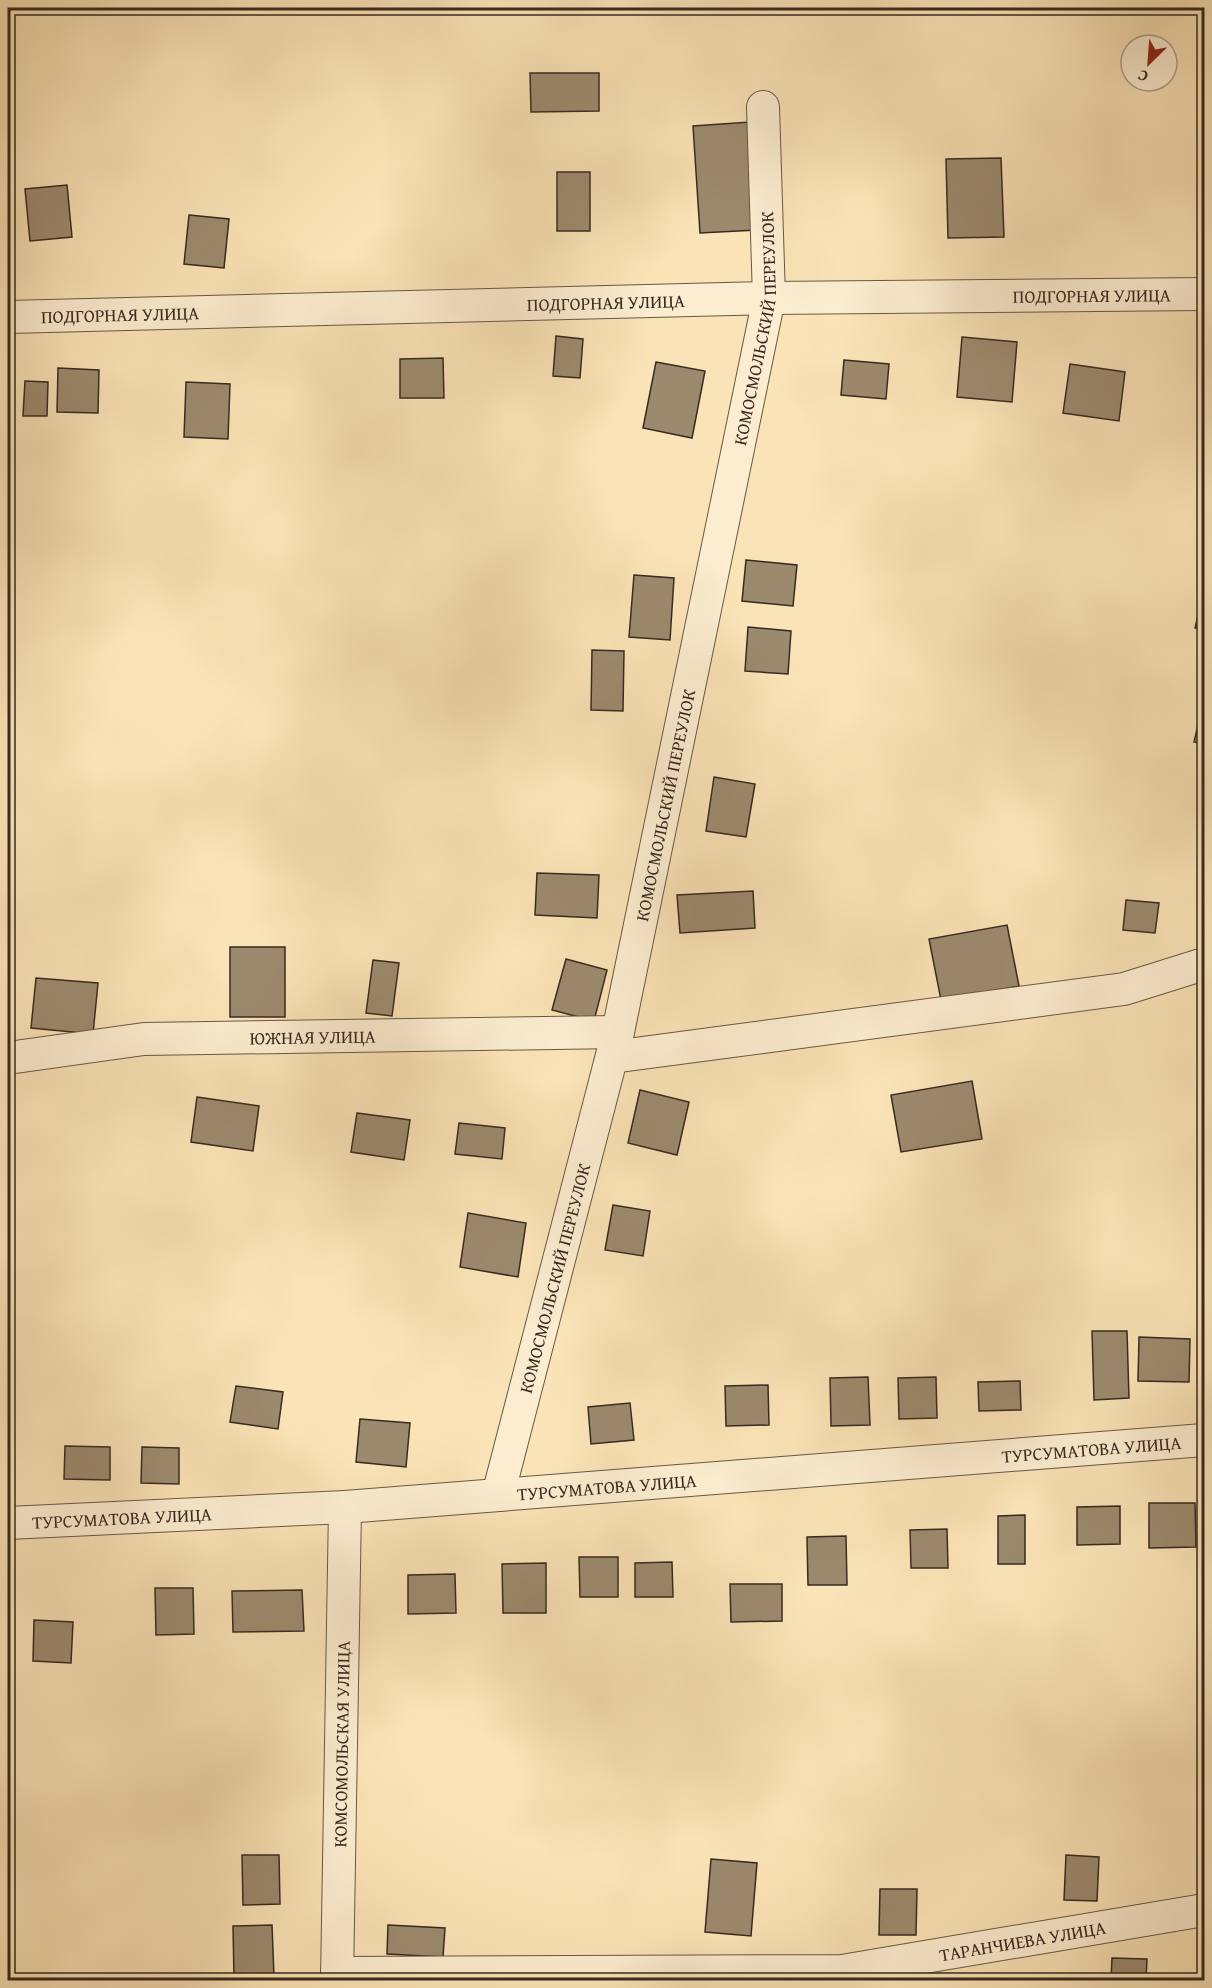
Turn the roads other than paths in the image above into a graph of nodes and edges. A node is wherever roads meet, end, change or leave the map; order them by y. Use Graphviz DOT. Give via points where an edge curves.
graph roads {
  1 [pos="764,107"];
  2 [pos="1204,294"];
  3 [pos="769,298"];
  4 [pos="8,317"];
  5 [pos="1204,964"];
  6 [pos="615,1045"];
  7 [pos="8,1058"];
  8 [pos="1204,1440"];
  9 [pos="498,1495"];
  10 [pos="345,1507"];
  11 [pos="8,1523"];
  12 [pos="1204,1910"];
  13 [pos="337,1977"];
  1 -- 3 [label="street, КОМОСМОЛЬСКИЙ ПЕРЕУЛОК"];
  2 -- 3 [label="street, ПОДГОРНАЯ УЛИЦА"];
  3 -- 4 [label="street, ПОДГОРНАЯ УЛИЦА"];
  3 -- 6 [label="street, КОМОСМОЛЬСКИЙ ПЕРЕУЛОК"];
  5 -- 6 [label="street, ЮЖНАЯ УЛИЦА" via="1124,989"];
  6 -- 7 [label="street, ЮЖНАЯ УЛИЦА" via="144,1039"];
  6 -- 9 [label="street, КОМОСМОЛЬСКИЙ ПЕРЕУЛОК"];
  8 -- 9 [label="street, ТУРСУМАТОВА УЛИЦА"];
  9 -- 10 [label="street, ТУРСУМАТОВА УЛИЦА"];
  10 -- 11 [label="street, ТУРСУМАТОВА УЛИЦА"];
  10 -- 13 [label="street, КОМСОМОЛЬСКАЯ УЛИЦА"];
  12 -- 13 [label="street, ТАРАНЧИЕВА УЛИЦА" via="842,1971"];
}
